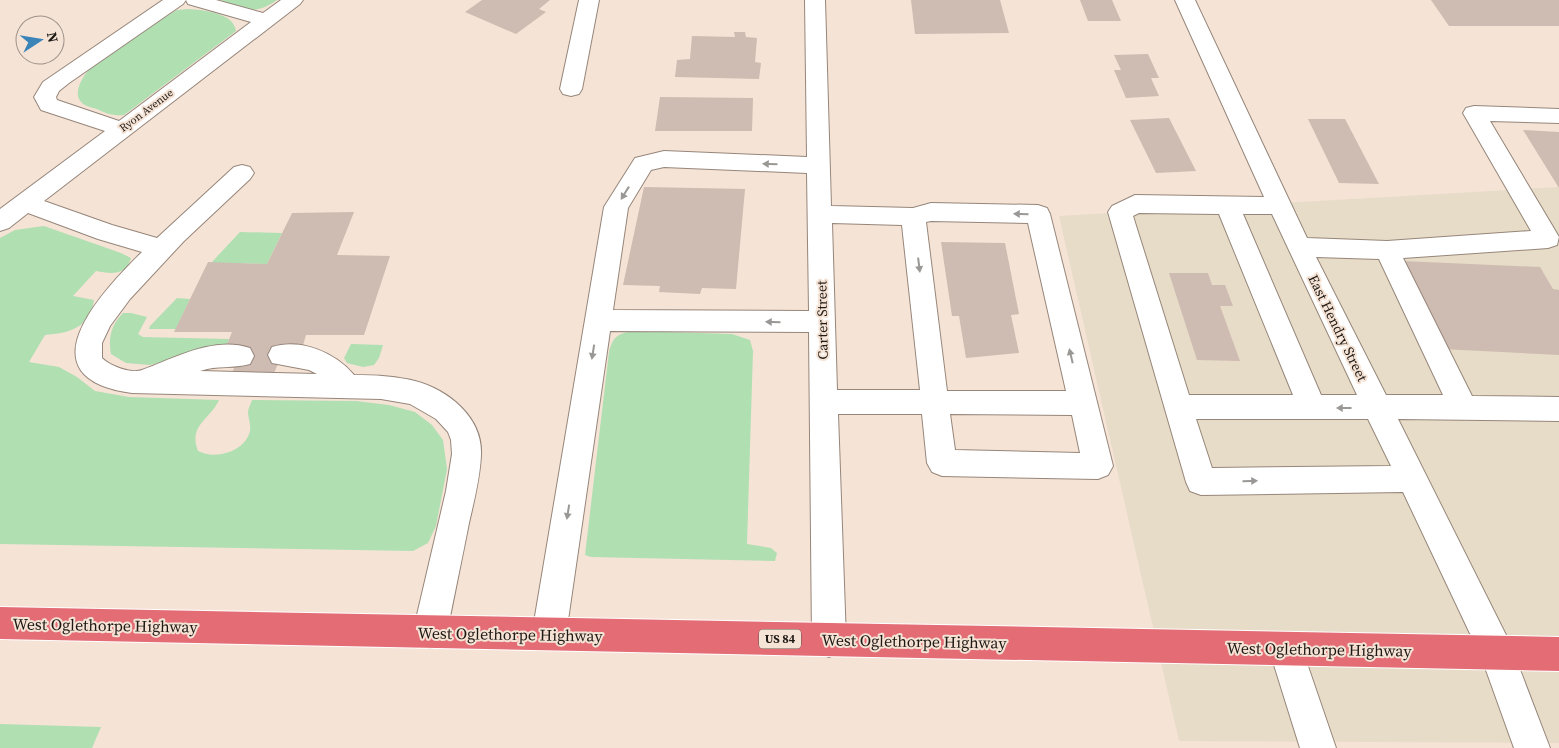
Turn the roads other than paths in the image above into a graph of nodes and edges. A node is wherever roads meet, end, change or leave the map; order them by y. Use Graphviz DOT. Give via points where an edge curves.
graph roads {
  1 [pos="176,0"];
  2 [pos="194,0"];
  3 [pos="293,0"];
  4 [pos="590,0"];
  5 [pos="816,0"];
  6 [pos="1185,0"];
  7 [pos="265,20"];
  8 [pos="571,89"];
  9 [pos="1559,116"];
  10 [pos="121,129"];
  11 [pos="819,166"];
  12 [pos="242,174"];
  13 [pos="25,203"];
  14 [pos="1228,206"];
  15 [pos="1280,206"];
  16 [pos="820,214"];
  17 [pos="913,217"];
  18 [pos="0,222"];
  19 [pos="1299,247"];
  20 [pos="161,248"];
  21 [pos="1388,250"];
  22 [pos="598,320"];
  23 [pos="822,322"];
  24 [pos="282,355"];
  25 [pos="240,356"];
  26 [pos="132,381"];
  27 [pos="348,387"];
  28 [pos="824,402"];
  29 [pos="936,403"];
  30 [pos="1082,404"];
  31 [pos="1180,407"];
  32 [pos="1463,407"];
  33 [pos="1312,408"];
  34 [pos="1376,408"];
  35 [pos="1559,409"];
  36 [pos="1411,479"];
  37 [pos="0,623"];
  38 [pos="430,632"];
  39 [pos="549,634"];
  40 [pos="829,640"];
  41 [pos="1286,649"];
  42 [pos="1497,653"];
  43 [pos="1559,654"];
  44 [pos="1318,748"];
  45 [pos="1532,748"];
  1 -- 10 [label="street" via="62,78 45,97 49,105"];
  2 -- 7 [label="street"];
  3 -- 7 [label="street, Ryon Avenue"];
  4 -- 8 [label="street"];
  5 -- 11 [label="street, Carter Street"];
  6 -- 15 [label="street, East Hendry Street"];
  7 -- 10 [label="street, Ryon Avenue"];
  9 -- 21 [label="street" via="1474,114 1548,239"];
  10 -- 13 [label="street, Ryon Avenue"];
  11 -- 16 [label="street, Carter Street"];
  11 -- 22 [label="street, one-way" via="664,159 643,164 616,207"];
  12 -- 20 [label="street"];
  13 -- 18 [label="street, Ryon Avenue"];
  13 -- 20 [label="street" via="107,233"];
  14 -- 15 [label="street"];
  14 -- 31 [label="street" via="1135,204 1120,212"];
  14 -- 33 [label="street"];
  15 -- 19 [label="street, East Hendry Street"];
  16 -- 17 [label="street"];
  16 -- 23 [label="street, Carter Street"];
  17 -- 29 [label="street, one-way"];
  30 -- 17 [label="street, one-way" via="1038,214 931,212"];
  19 -- 21 [label="street"];
  19 -- 34 [label="street, East Hendry Street"];
  20 -- 26 [label="street" via="114,299 87,343 88,360 98,371 109,378"];
  21 -- 32 [label="street"];
  23 -- 22 [label="street, one-way"];
  22 -- 39 [label="street, one-way"];
  23 -- 28 [label="street, Carter Street"];
  24 -- 27 [label="street" via="324,363"];
  25 -- 26 [label="street" via="212,356"];
  26 -- 27 [label="street"];
  27 -- 38 [label="street" via="415,394 446,410 461,426 467,454"];
  28 -- 29 [label="street"];
  28 -- 40 [label="street, Carter Street"];
  29 -- 30 [label="street"];
  29 -- 30 [label="street" via="942,463 1098,466"];
  31 -- 33 [label="street"];
  31 -- 36 [label="street, one-way" via="1201,482"];
  32 -- 34 [label="street"];
  32 -- 35 [label="street"];
  34 -- 33 [label="street, one-way"];
  34 -- 36 [label="street, East Hendry Street"];
  36 -- 42 [label="street, East Hendry Street"];
  37 -- 38 [label="highway, West Oglethorpe Highway / US 84"];
  38 -- 39 [label="highway, West Oglethorpe Highway / US 84"];
  39 -- 40 [label="highway, West Oglethorpe Highway / US 84"];
  40 -- 41 [label="highway, West Oglethorpe Highway / US 84"];
  41 -- 42 [label="highway, West Oglethorpe Highway / US 84"];
  41 -- 44 [label="street"];
  42 -- 43 [label="highway, West Oglethorpe Highway / US 84"];
  42 -- 45 [label="street, East Hendry Street"];
}
